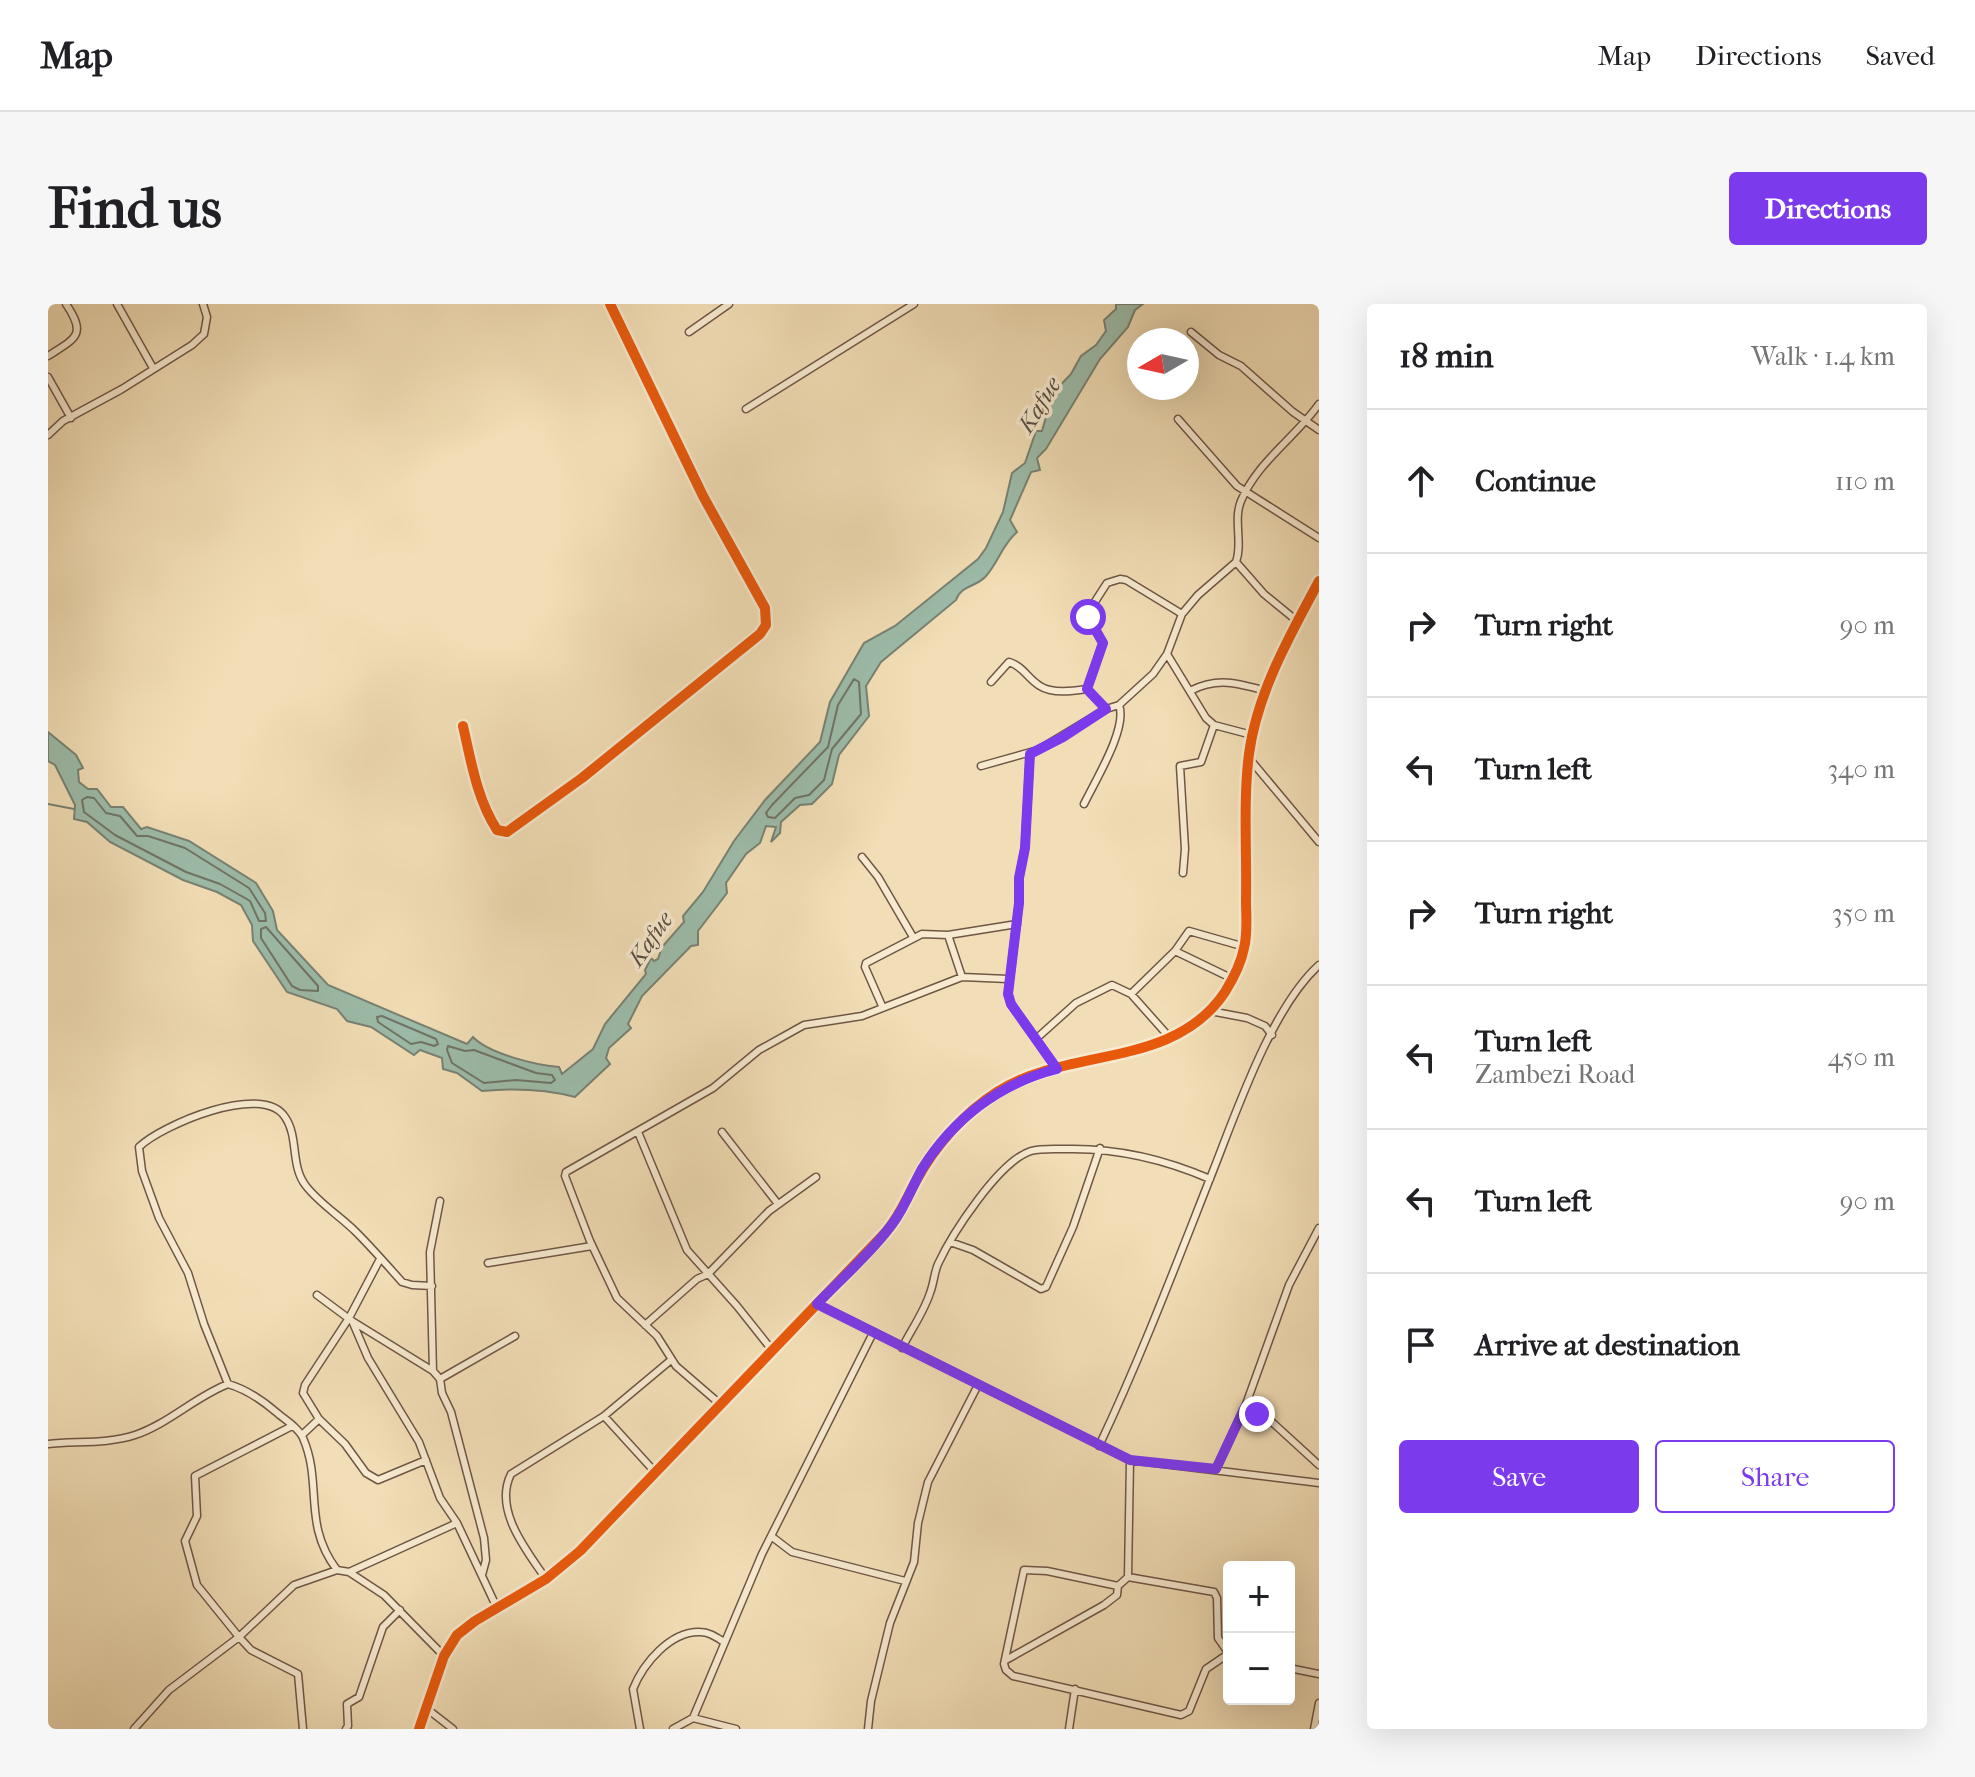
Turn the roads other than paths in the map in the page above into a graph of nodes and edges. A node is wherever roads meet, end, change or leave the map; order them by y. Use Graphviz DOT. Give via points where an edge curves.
graph roads {
  1 [pos="66,304"];
  2 [pos="117,304"];
  3 [pos="203,304"];
  4 [pos="610,304"];
  5 [pos="729,304"];
  6 [pos="914,304"];
  7 [pos="689,332"];
  8 [pos="1199,339"];
  9 [pos="48,356"];
  10 [pos="153,368"];
  11 [pos="48,377"];
  12 [pos="1319,404"];
  13 [pos="746,409"];
  14 [pos="71,418"];
  15 [pos="1178,419"];
  16 [pos="1305,421"];
  17 [pos="1319,430"];
  18 [pos="48,435"];
  19 [pos="1245,494"];
  20 [pos="1319,538"];
  21 [pos="1236,562"];
  22 [pos="1319,581"];
  23 [pos="1182,614"];
  24 [pos="1297,621"];
  25 [pos="1167,654"];
  26 [pos="991,682"];
  27 [pos="1087,689"];
  28 [pos="1190,691"];
  29 [pos="1266,691"];
  30 [pos="1119,705"];
  31 [pos="1106,709"];
  32 [pos="1214,725"];
  33 [pos="463,726"];
  34 [pos="1252,735"];
  35 [pos="1030,754"];
  36 [pos="1248,757"];
  37 [pos="981,766"];
  38 [pos="1084,804"];
  39 [pos="1319,842"];
  40 [pos="862,857"];
  41 [pos="1183,873"];
  42 [pos="1017,924"];
  43 [pos="948,935"];
  44 [pos="913,937"];
  45 [pos="1245,947"];
  46 [pos="1175,951"];
  47 [pos="1319,965"];
  48 [pos="962,977"];
  49 [pos="1008,979"];
  50 [pos="1233,979"];
  51 [pos="1131,994"];
  52 [pos="883,1008"];
  53 [pos="1210,1011"];
  54 [pos="1272,1035"];
  55 [pos="1037,1038"];
  56 [pos="1171,1039"];
  57 [pos="1057,1069"];
  58 [pos="638,1132"];
  59 [pos="722,1132"];
  60 [pos="1100,1148"];
  61 [pos="816,1177"];
  62 [pos="1210,1179"];
  63 [pos="440,1201"];
  64 [pos="778,1204"];
  65 [pos="1319,1228"];
  66 [pos="950,1242"];
  67 [pos="592,1246"];
  68 [pos="380,1259"];
  69 [pos="488,1263"];
  70 [pos="708,1274"];
  71 [pos="432,1286"];
  72 [pos="317,1295"];
  73 [pos="817,1304"];
  74 [pos="350,1320"];
  75 [pos="645,1325"];
  76 [pos="873,1333"];
  77 [pos="515,1336"];
  78 [pos="902,1348"];
  79 [pos="772,1350"];
  80 [pos="671,1360"];
  81 [pos="433,1371"];
  82 [pos="440,1379"];
  83 [pos="228,1384"];
  84 [pos="978,1385"];
  85 [pos="720,1404"];
  86 [pos="1245,1407"];
  87 [pos="604,1416"];
  88 [pos="319,1419"];
  89 [pos="292,1426"];
  90 [pos="302,1435"];
  91 [pos="48,1444"];
  92 [pos="1099,1446"];
  93 [pos="426,1460"];
  94 [pos="1130,1460"];
  95 [pos="1319,1465"];
  96 [pos="1216,1469"];
  97 [pos="655,1472"];
  98 [pos="1319,1483"];
  99 [pos="457,1523"];
  100 [pos="771,1536"];
  101 [pos="337,1570"];
  102 [pos="349,1572"];
  103 [pos="482,1575"];
  104 [pos="1128,1577"];
  105 [pos="546,1579"];
  106 [pos="905,1581"];
  107 [pos="1118,1586"];
  108 [pos="497,1608"];
  109 [pos="400,1610"];
  110 [pos="239,1637"];
  111 [pos="724,1642"];
  112 [pos="1223,1645"];
  113 [pos="444,1656"];
  114 [pos="1223,1658"];
  115 [pos="1005,1661"];
  116 [pos="1295,1669"];
  117 [pos="1319,1674"];
  118 [pos="1075,1689"];
  119 [pos="1319,1703"];
  120 [pos="426,1708"];
  121 [pos="693,1718"];
  122 [pos="134,1729"];
  123 [pos="303,1729"];
  124 [pos="346,1729"];
  125 [pos="419,1729"];
  126 [pos="453,1729"];
  127 [pos="640,1729"];
  128 [pos="673,1729"];
  129 [pos="736,1729"];
  130 [pos="868,1729"];
  131 [pos="1069,1729"];
  132 [pos="1314,1729"];
  1 -- 9 [label="street" via="78,321 78,331"];
  2 -- 10 [label="street"];
  3 -- 10 [label="street" via="204,334"];
  4 -- 33 [label="street" via="703,496 765,608 766,625 582,778 507,832 497,830 490,820"];
  5 -- 7 [label="street"];
  6 -- 13 [label="street"];
  8 -- 16 [label="street" via="1241,366"];
  10 -- 14 [label="street"];
  11 -- 14 [label="street"];
  12 -- 16 [label="street"];
  14 -- 18 [label="street"];
  15 -- 19 [label="street"];
  16 -- 17 [label="street"];
  16 -- 19 [label="street"];
  19 -- 20 [label="street"];
  19 -- 21 [label="street"];
  21 -- 23 [label="street"];
  21 -- 24 [label="street"];
  22 -- 24 [label="street"];
  23 -- 25 [label="street"];
  23 -- 27 [label="street" via="1126,580 1107,583 1087,614 1103,643"];
  24 -- 29 [label="street"];
  25 -- 28 [label="street"];
  25 -- 30 [label="street"];
  26 -- 27 [label="street" via="1009,662 1042,688"];
  27 -- 31 [label="street"];
  28 -- 29 [label="street" via="1218,682"];
  28 -- 32 [label="street"];
  29 -- 34 [label="street"];
  30 -- 31 [label="street"];
  30 -- 38 [label="street" via="1119,728"];
  31 -- 35 [label="street"];
  32 -- 34 [label="street"];
  32 -- 41 [label="street" via="1201,762 1180,766"];
  34 -- 36 [label="street"];
  35 -- 37 [label="street"];
  35 -- 42 [label="street"];
  36 -- 39 [label="street"];
  36 -- 45 [label="street"];
  40 -- 44 [label="street"];
  42 -- 43 [label="street"];
  42 -- 49 [label="street"];
  43 -- 44 [label="street"];
  43 -- 48 [label="street"];
  44 -- 52 [label="street" via="865,965"];
  45 -- 46 [label="street" via="1190,931"];
  45 -- 50 [label="street"];
  46 -- 50 [label="street"];
  46 -- 51 [label="street"];
  47 -- 54 [label="street" via="1301,983"];
  48 -- 49 [label="street"];
  48 -- 52 [label="street"];
  49 -- 55 [label="street" via="1009,999"];
  50 -- 53 [label="street"];
  51 -- 55 [label="street" via="1109,986 1076,1003"];
  51 -- 56 [label="street"];
  52 -- 58 [label="street" via="855,1018 807,1024 780,1037 713,1088"];
  53 -- 54 [label="street" via="1247,1018"];
  53 -- 56 [label="street"];
  54 -- 62 [label="street"];
  55 -- 57 [label="street"];
  56 -- 57 [label="street"];
  57 -- 73 [label="street" via="1009,1085 960,1123 927,1162 891,1226"];
  58 -- 67 [label="street" via="565,1174"];
  58 -- 70 [label="street" via="684,1244"];
  59 -- 64 [label="street"];
  60 -- 62 [label="street"];
  60 -- 66 [label="street" via="1028,1152 983,1193"];
  60 -- 66 [label="street" via="1046,1287"];
  61 -- 64 [label="street"];
  62 -- 92 [label="street"];
  63 -- 71 [label="street" via="430,1252"];
  64 -- 70 [label="street"];
  65 -- 86 [label="street" via="1289,1285"];
  66 -- 78 [label="street"];
  67 -- 69 [label="street"];
  67 -- 75 [label="street" via="612,1291"];
  68 -- 71 [label="street" via="405,1284"];
  68 -- 74 [label="street"];
  68 -- 83 [label="street" via="301,1180 287,1119 271,1107 230,1105 142,1144 138,1157 146,1183 188,1273"];
  70 -- 75 [label="street"];
  70 -- 79 [label="street"];
  71 -- 81 [label="street"];
  72 -- 74 [label="street"];
  73 -- 76 [label="street"];
  73 -- 79 [label="street"];
  74 -- 81 [label="street"];
  74 -- 88 [label="street" via="304,1388"];
  74 -- 93 [label="street"];
  75 -- 80 [label="street"];
  76 -- 78 [label="street"];
  76 -- 100 [label="street"];
  77 -- 82 [label="street"];
  78 -- 84 [label="street"];
  79 -- 85 [label="street"];
  80 -- 85 [label="street"];
  80 -- 87 [label="street"];
  81 -- 82 [label="street"];
  82 -- 103 [label="street" via="484,1538"];
  83 -- 89 [label="street" via="265,1402"];
  83 -- 91 [label="street" via="138,1434"];
  84 -- 92 [label="street"];
  84 -- 106 [label="street" via="931,1473 914,1562"];
  85 -- 97 [label="street"];
  86 -- 95 [label="street" via="1273,1423"];
  86 -- 96 [label="street"];
  87 -- 97 [label="street"];
  87 -- 105 [label="street" via="509,1478 514,1527"];
  88 -- 90 [label="street"];
  88 -- 93 [label="street" via="374,1479"];
  89 -- 90 [label="street"];
  89 -- 110 [label="street" via="195,1476 197,1516 185,1541 189,1558 200,1589"];
  90 -- 101 [label="street" via="317,1535"];
  92 -- 94 [label="street"];
  93 -- 99 [label="street" via="440,1498"];
  94 -- 96 [label="street"];
  94 -- 104 [label="street"];
  96 -- 98 [label="street"];
  97 -- 105 [label="street"];
  99 -- 102 [label="street"];
  99 -- 103 [label="street"];
  100 -- 106 [label="street" via="792,1552"];
  100 -- 111 [label="street"];
  101 -- 102 [label="street"];
  101 -- 110 [label="street" via="284,1592"];
  102 -- 109 [label="street"];
  103 -- 108 [label="street"];
  104 -- 107 [label="street"];
  104 -- 112 [label="street" via="1214,1592"];
  105 -- 108 [label="street"];
  106 -- 130 [label="street" via="890,1623"];
  107 -- 115 [label="street" via="1117,1595 1104,1605"];
  107 -- 115 [label="street" via="1024,1570"];
  108 -- 113 [label="street" via="464,1629"];
  109 -- 113 [label="street"];
  109 -- 124 [label="street" via="383,1627 359,1697 347,1704"];
  110 -- 122 [label="street" via="169,1690"];
  110 -- 123 [label="street" via="251,1650 298,1674"];
  111 -- 121 [label="street"];
  111 -- 127 [label="street" via="705,1632 687,1633 651,1659 633,1689"];
  113 -- 120 [label="street"];
  114 -- 118 [label="street" via="1206,1669 1186,1714"];
  115 -- 118 [label="street" via="1013,1676"];
  116 -- 117 [label="street"];
  118 -- 131 [label="street"];
  119 -- 132 [label="street"];
  120 -- 125 [label="street"];
  120 -- 126 [label="street"];
  121 -- 128 [label="street"];
  121 -- 129 [label="street"];
}
